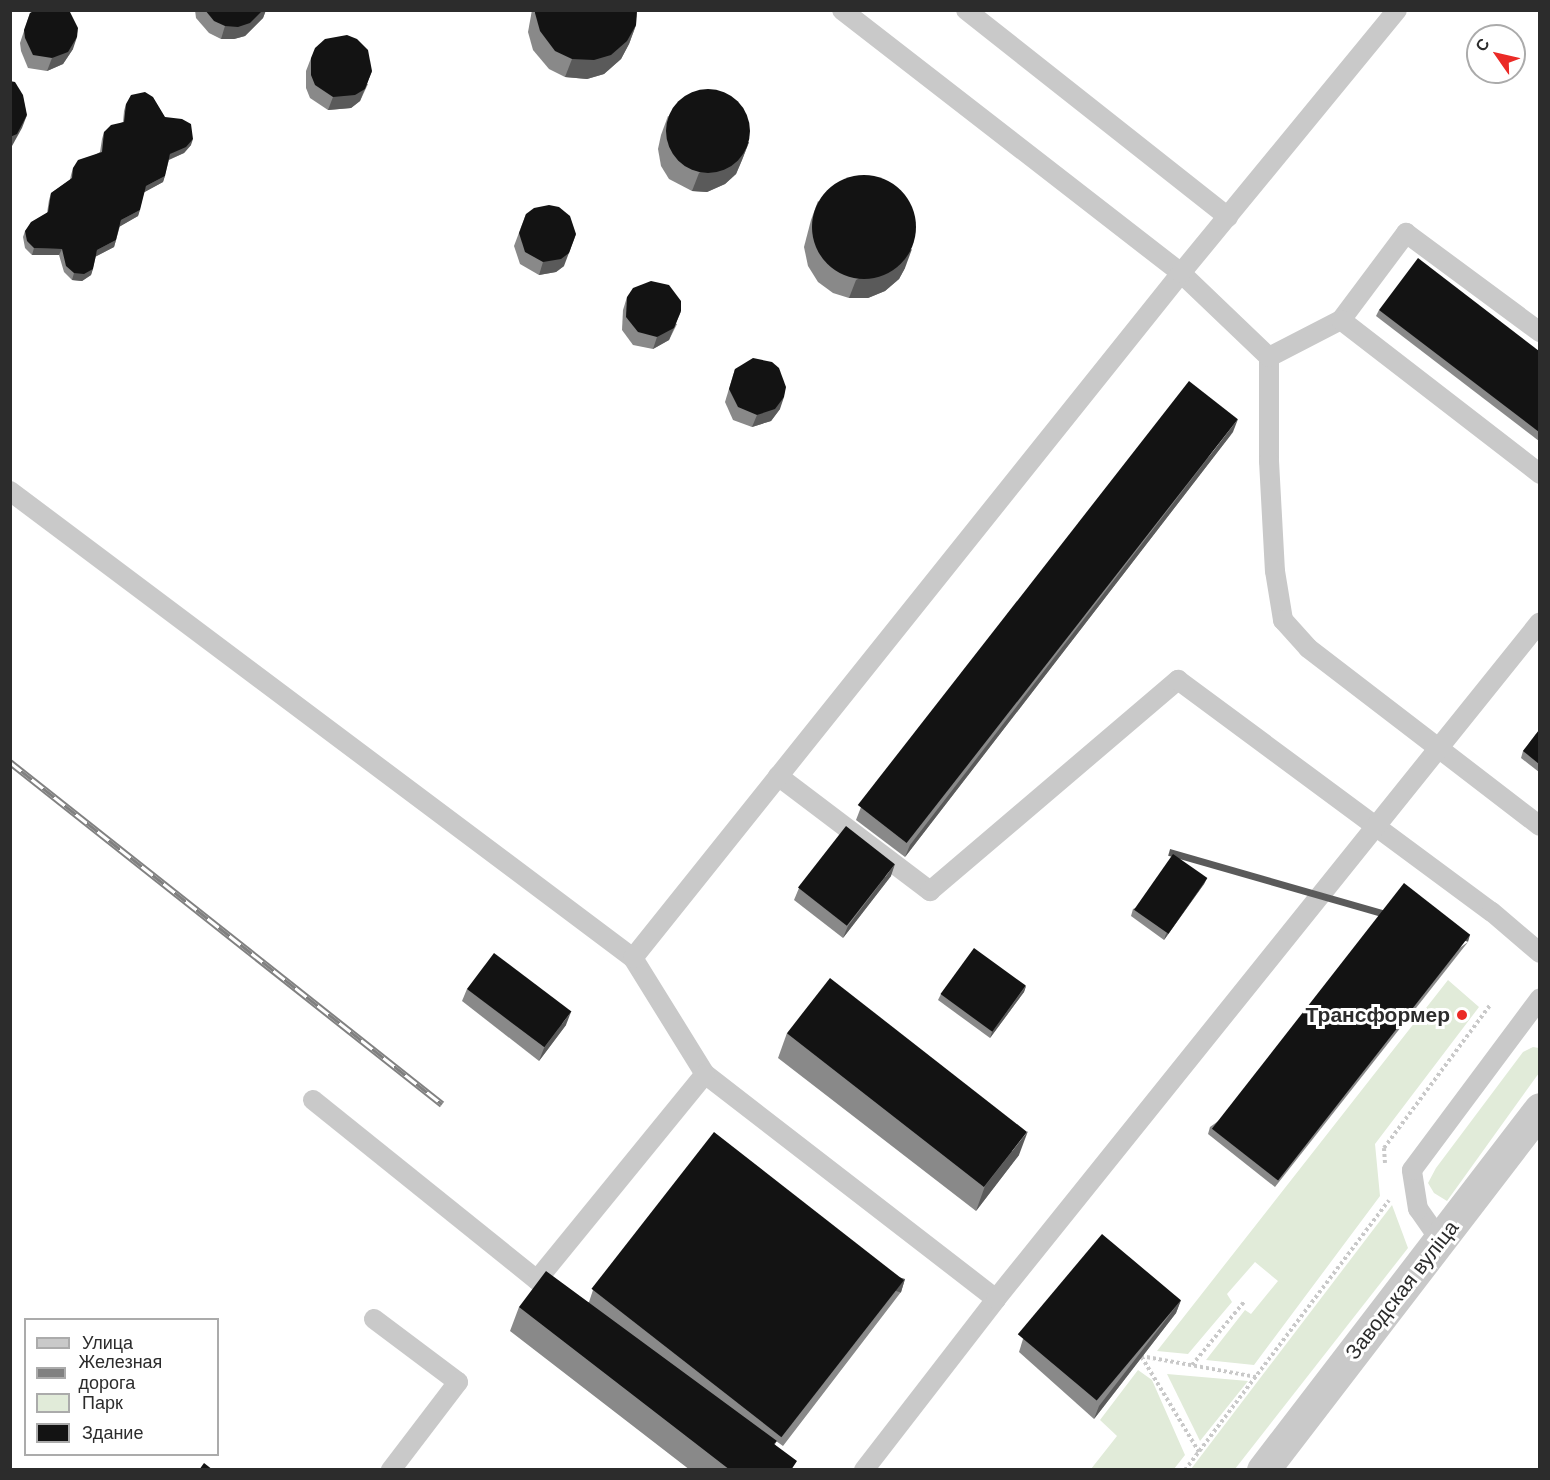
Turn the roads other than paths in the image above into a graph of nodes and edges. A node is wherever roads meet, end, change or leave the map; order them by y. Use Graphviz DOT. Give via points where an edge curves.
graph roads {
  1 [pos="842,10"];
  2 [pos="966,10"];
  3 [pos="1398,10"];
  4 [pos="1228,217"];
  5 [pos="1181,273"];
  6 [pos="1341,320"];
  7 [pos="1539,332"];
  8 [pos="1269,357"];
  9 [pos="1539,474"];
  10 [pos="10,492"];
  11 [pos="1539,622"];
  12 [pos="1438,748"];
  13 [pos="778,776"];
  14 [pos="1376,826"];
  15 [pos="1539,826"];
  16 [pos="1539,954"];
  17 [pos="633,958"];
  18 [pos="1539,998"];
  19 [pos="705,1074"];
  20 [pos="313,1100"];
  21 [pos="1539,1109"];
  22 [pos="1440,1240"];
  23 [pos="537,1280"];
  24 [pos="996,1299"];
  25 [pos="575,1308"];
  26 [pos="374,1319"];
  27 [pos="391,1470"];
  28 [pos="864,1470"];
  29 [pos="1263,1470"];
  1 -- 5 [label="lane"];
  2 -- 4 [label="lane"];
  3 -- 4 [label="lane"];
  4 -- 5 [label="lane"];
  5 -- 8 [label="lane"];
  5 -- 13 [label="lane"];
  6 -- 7 [label="lane" via="1406,233"];
  6 -- 8 [label="lane"];
  6 -- 9 [label="lane"];
  8 -- 12 [label="lane" via="1269,461 1275,571 1283,621 1308,648"];
  10 -- 17 [label="lane"];
  11 -- 12 [label="lane"];
  12 -- 14 [label="lane"];
  12 -- 15 [label="lane"];
  13 -- 14 [label="lane" via="930,891 1178,680"];
  13 -- 17 [label="lane"];
  14 -- 16 [label="lane" via="1492,912"];
  14 -- 24 [label="lane"];
  17 -- 19 [label="lane"];
  18 -- 22 [label="lane" via="1412,1170 1418,1209"];
  19 -- 23 [label="lane"];
  19 -- 24 [label="lane"];
  20 -- 23 [label="lane"];
  21 -- 22 [label="street, Заводская вуліца"];
  22 -- 29 [label="street, Заводская вуліца"];
  23 -- 25 [label="lane"];
  24 -- 28 [label="lane"];
  26 -- 27 [label="lane" via="458,1382"];
}
